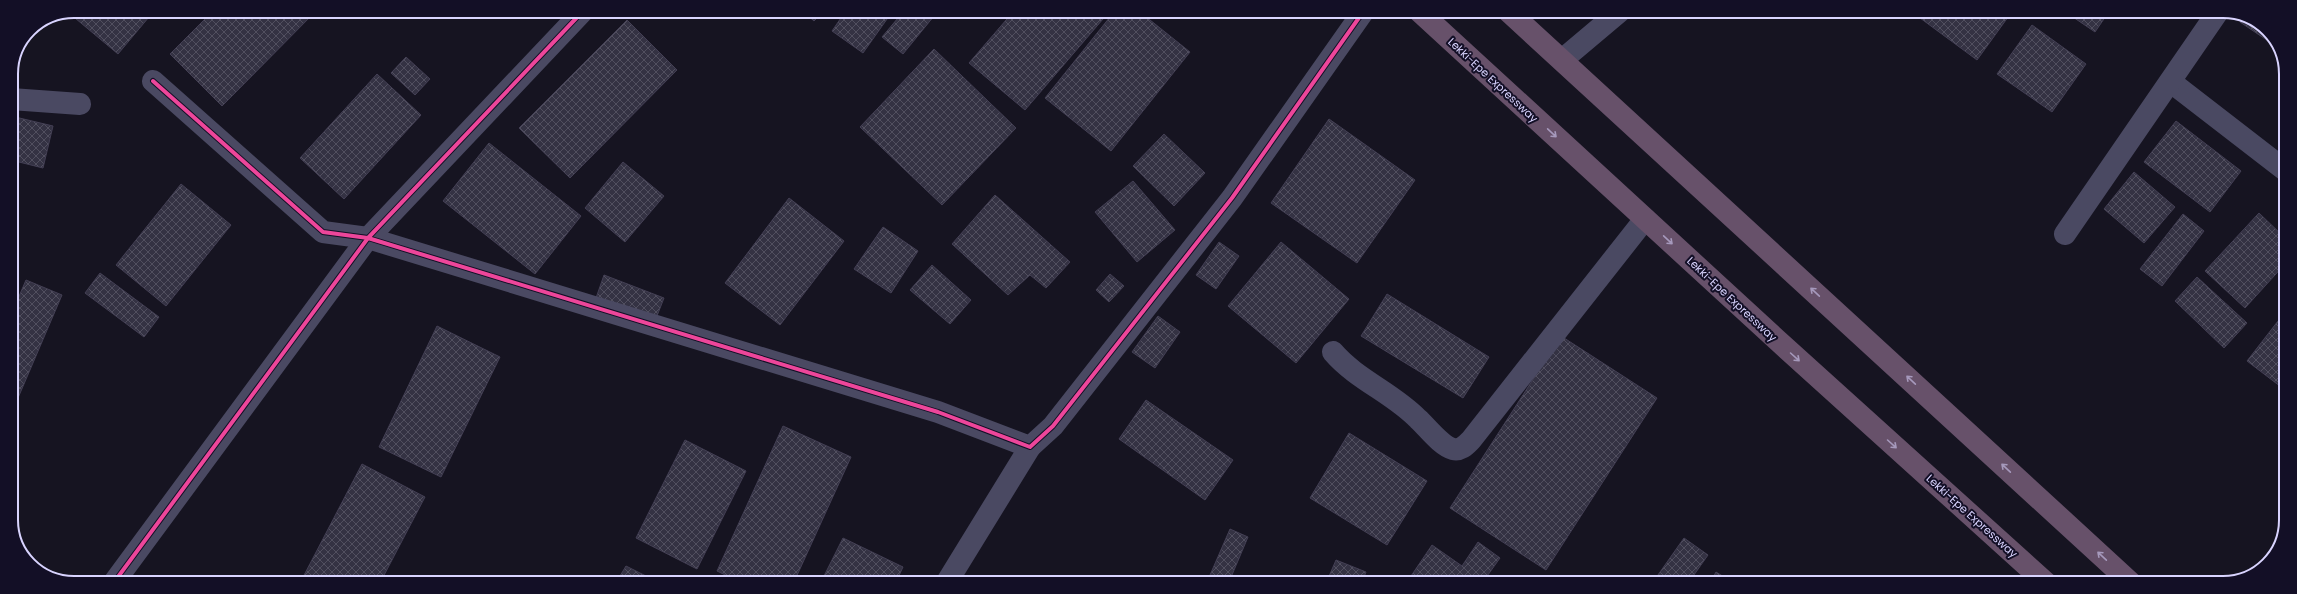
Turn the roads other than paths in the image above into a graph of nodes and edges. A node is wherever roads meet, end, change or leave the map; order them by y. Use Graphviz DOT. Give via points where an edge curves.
graph roads {
  1 [pos="577,18"];
  2 [pos="1359,18"];
  3 [pos="1427,18"];
  4 [pos="1516,18"];
  5 [pos="1612,18"];
  6 [pos="2214,18"];
  7 [pos="1562,60"];
  8 [pos="153,81"];
  9 [pos="2171,82"];
  10 [pos="18,100"];
  11 [pos="80,104"];
  12 [pos="2279,165"];
  13 [pos="1645,219"];
  14 [pos="2065,234"];
  15 [pos="368,238"];
  16 [pos="1333,352"];
  17 [pos="1030,447"];
  18 [pos="119,576"];
  19 [pos="951,576"];
  20 [pos="2038,576"];
  21 [pos="2123,576"];
  1 -- 15 [label="street"];
  2 -- 17 [label="street" via="1232,198 1052,426"];
  3 -- 13 [label="highway, Lekki-Epe Expressway, one-way"];
  4 -- 7 [label="highway"];
  5 -- 7 [label="street"];
  6 -- 9 [label="street"];
  21 -- 7 [label="highway, one-way"];
  8 -- 15 [label="street" via="323,232"];
  9 -- 12 [label="street"];
  9 -- 14 [label="street"];
  10 -- 11 [label="street"];
  13 -- 16 [label="street" via="1472,440 1462,448 1453,449 1443,443 1406,407 1345,366"];
  13 -- 20 [label="highway, Lekki-Epe Expressway, one-way"];
  15 -- 17 [label="street" via="938,412"];
  15 -- 18 [label="street"];
  17 -- 19 [label="street"];
}
